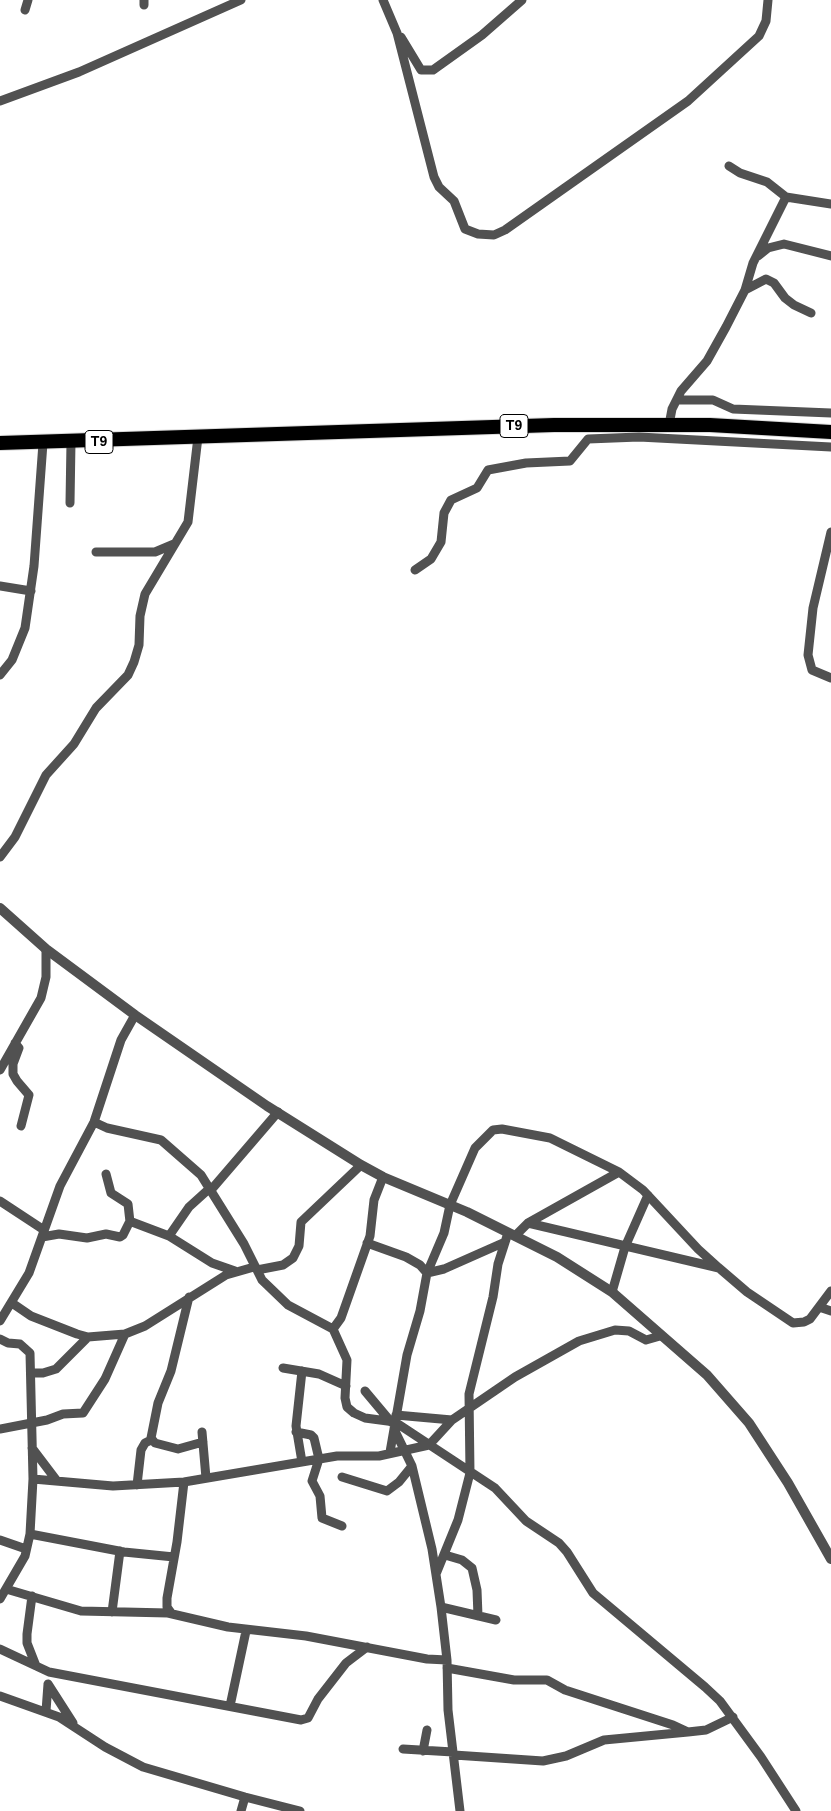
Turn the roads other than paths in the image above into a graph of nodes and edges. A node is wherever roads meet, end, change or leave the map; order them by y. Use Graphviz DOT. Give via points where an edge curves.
graph roads {
  1 [pos="28,0"];
  2 [pos="241,0"];
  3 [pos="383,0"];
  4 [pos="522,0"];
  5 [pos="768,0"];
  6 [pos="25,10"];
  7 [pos="397,33"];
  8 [pos="0,101"];
  9 [pos="729,166"];
  10 [pos="786,197"];
  11 [pos="831,204"];
  12 [pos="831,256"];
  13 [pos="756,257"];
  14 [pos="745,290"];
  15 [pos="811,313"];
  16 [pos="677,400"];
  17 [pos="831,412"];
  18 [pos="669,424"];
  19 [pos="831,432"];
  20 [pos="198,437"];
  21 [pos="71,442"];
  22 [pos="0,443"];
  23 [pos="43,443"];
  24 [pos="831,447"];
  25 [pos="70,503"];
  26 [pos="831,532"];
  27 [pos="177,542"];
  28 [pos="96,552"];
  29 [pos="415,570"];
  30 [pos="0,586"];
  31 [pos="31,591"];
  32 [pos="0,675"];
  33 [pos="831,678"];
  34 [pos="0,857"];
  35 [pos="0,908"];
  36 [pos="46,949"];
  37 [pos="135,1015"];
  38 [pos="15,1044"];
  39 [pos="0,1070"];
  40 [pos="278,1112"];
  41 [pos="94,1122"];
  42 [pos="21,1126"];
  43 [pos="362,1165"];
  44 [pos="619,1172"];
  45 [pos="106,1174"];
  46 [pos="383,1177"];
  47 [pos="210,1189"];
  48 [pos="648,1195"];
  49 [pos="0,1201"];
  50 [pos="450,1205"];
  51 [pos="130,1222"];
  52 [pos="528,1223"];
  53 [pos="43,1233"];
  54 [pos="169,1236"];
  55 [pos="509,1237"];
  56 [pos="367,1243"];
  57 [pos="625,1247"];
  58 [pos="719,1268"];
  59 [pos="255,1269"];
  60 [pos="235,1271"];
  61 [pos="427,1273"];
  62 [pos="831,1291"];
  63 [pos="612,1292"];
  64 [pos="189,1297"];
  65 [pos="12,1303"];
  66 [pos="819,1307"];
  67 [pos="831,1311"];
  68 [pos="0,1320"];
  69 [pos="333,1329"];
  70 [pos="125,1334"];
  71 [pos="660,1336"];
  72 [pos="88,1337"];
  73 [pos="0,1339"];
  74 [pos="283,1368"];
  75 [pos="302,1371"];
  76 [pos="31,1373"];
  77 [pos="346,1386"];
  78 [pos="365,1391"];
  79 [pos="467,1408"];
  80 [pos="452,1420"];
  81 [pos="394,1422"];
  82 [pos="31,1424"];
  83 [pos="0,1429"];
  84 [pos="202,1432"];
  85 [pos="296,1432"];
  86 [pos="151,1440"];
  87 [pos="203,1442"];
  88 [pos="429,1445"];
  89 [pos="31,1447"];
  90 [pos="406,1450"];
  91 [pos="390,1452"];
  92 [pos="319,1459"];
  93 [pos="302,1462"];
  94 [pos="412,1466"];
  95 [pos="470,1472"];
  96 [pos="342,1477"];
  97 [pos="206,1478"];
  98 [pos="33,1479"];
  99 [pos="57,1482"];
  100 [pos="184,1482"];
  101 [pos="138,1485"];
  102 [pos="342,1526"];
  103 [pos="30,1534"];
  104 [pos="0,1540"];
  105 [pos="26,1549"];
  106 [pos="120,1551"];
  107 [pos="445,1555"];
  108 [pos="174,1557"];
  109 [pos="831,1559"];
  110 [pos="436,1575"];
  111 [pos="3,1593"];
  112 [pos="32,1596"];
  113 [pos="441,1607"];
  114 [pos="112,1612"];
  115 [pos="172,1614"];
  116 [pos="478,1616"];
  117 [pos="496,1620"];
  118 [pos="246,1630"];
  119 [pos="367,1647"];
  120 [pos="0,1649"];
  121 [pos="447,1664"];
  122 [pos="36,1666"];
  123 [pos="49,1672"];
  124 [pos="48,1684"];
  125 [pos="0,1696"];
  126 [pos="230,1706"];
  127 [pos="46,1711"];
  128 [pos="733,1717"];
  129 [pos="74,1726"];
  130 [pos="427,1730"];
  131 [pos="688,1732"];
  132 [pos="403,1749"];
  133 [pos="423,1751"];
  134 [pos="454,1754"];
  135 [pos="244,1798"];
  136 [pos="279,1809"];
  137 [pos="240,1811"];
  138 [pos="300,1811"];
  139 [pos="460,1811"];
  140 [pos="796,1811"];
  1 -- 6 [label="street"];
  2 -- 8 [label="street" via="79,72"];
  3 -- 7 [label="street"];
  4 -- 7 [label="street" via="482,35 433,70 421,70"];
  5 -- 7 [label="street" via="766,21 759,36 688,101 494,235 465,229 454,201 439,187 434,177"];
  9 -- 10 [label="street" via="766,182"];
  10 -- 11 [label="street"];
  10 -- 13 [label="street"];
  12 -- 13 [label="street" via="784,244 768,248"];
  13 -- 14 [label="street"];
  14 -- 15 [label="street" via="766,279 774,283 794,306"];
  14 -- 16 [label="street" via="714,351"];
  16 -- 17 [label="street" via="714,400 733,410"];
  16 -- 18 [label="street"];
  18 -- 19 [label="highway, T9"];
  18 -- 20 [label="highway, T9" via="486,426"];
  20 -- 21 [label="highway, T9"];
  20 -- 27 [label="street" via="188,522"];
  21 -- 23 [label="highway, T9"];
  21 -- 25 [label="street"];
  22 -- 23 [label="highway, T9"];
  23 -- 31 [label="street"];
  24 -- 29 [label="street" via="639,437 588,439 570,461 488,470 477,488 451,500 444,512 441,542 431,559"];
  26 -- 33 [label="street" via="813,608 808,655 812,670"];
  27 -- 28 [label="street" via="155,552"];
  27 -- 34 [label="street" via="145,594 138,652 128,675 98,706 74,744 46,775 15,838"];
  30 -- 31 [label="street"];
  31 -- 32 [label="street" via="25,628 12,660"];
  35 -- 36 [label="street"];
  36 -- 37 [label="street"];
  36 -- 38 [label="street" via="42,998"];
  37 -- 40 [label="street"];
  37 -- 41 [label="street" via="121,1040"];
  38 -- 39 [label="street"];
  38 -- 42 [label="street" via="19,1048 13,1064 14,1074 29,1099"];
  40 -- 43 [label="street"];
  40 -- 47 [label="street"];
  41 -- 47 [label="street" via="164,1142 201,1175"];
  41 -- 53 [label="street" via="68,1168"];
  43 -- 46 [label="street"];
  43 -- 59 [label="street" via="301,1222 299,1246 293,1258 283,1264"];
  44 -- 48 [label="street"];
  44 -- 50 [label="street" via="550,1138 493,1130 475,1148"];
  44 -- 52 [label="street"];
  45 -- 51 [label="street" via="111,1193 128,1204"];
  46 -- 50 [label="street"];
  46 -- 56 [label="street" via="374,1200 372,1228"];
  47 -- 54 [label="street" via="190,1207"];
  47 -- 59 [label="street" via="244,1244"];
  48 -- 57 [label="street"];
  48 -- 58 [label="street"];
  49 -- 53 [label="street"];
  50 -- 55 [label="street"];
  50 -- 61 [label="street" via="444,1233"];
  51 -- 53 [label="street" via="120,1237 106,1234 87,1238"];
  51 -- 54 [label="street"];
  52 -- 55 [label="street"];
  52 -- 57 [label="street"];
  53 -- 65 [label="street" via="29,1272"];
  54 -- 60 [label="street" via="212,1264"];
  55 -- 61 [label="street" via="444,1269"];
  55 -- 63 [label="street" via="557,1257"];
  55 -- 79 [label="street"];
  56 -- 61 [label="street" via="406,1257 420,1264"];
  56 -- 69 [label="street" via="341,1318"];
  57 -- 58 [label="street"];
  57 -- 63 [label="street"];
  58 -- 66 [label="street" via="747,1292 793,1322 810,1319"];
  59 -- 60 [label="street"];
  59 -- 69 [label="street" via="288,1305"];
  60 -- 64 [label="street"];
  61 -- 81 [label="street"];
  62 -- 66 [label="street"];
  63 -- 71 [label="street"];
  64 -- 70 [label="street" via="145,1326"];
  64 -- 86 [label="street" via="171,1371 158,1402"];
  65 -- 68 [label="street"];
  65 -- 72 [label="street" via="31,1316"];
  66 -- 67 [label="street"];
  69 -- 77 [label="street" via="347,1360"];
  70 -- 72 [label="street"];
  70 -- 82 [label="street" via="105,1379 83,1413 63,1414"];
  71 -- 79 [label="street" via="646,1340 629,1331 615,1330 579,1341"];
  71 -- 109 [label="street" via="707,1375 749,1423"];
  72 -- 76 [label="street" via="56,1369"];
  73 -- 76 [label="street" via="29,1350"];
  74 -- 75 [label="street"];
  75 -- 77 [label="street"];
  75 -- 85 [label="street"];
  76 -- 82 [label="street"];
  77 -- 81 [label="street" via="345,1402 354,1413"];
  78 -- 81 [label="street"];
  79 -- 80 [label="street"];
  79 -- 95 [label="street"];
  80 -- 81 [label="street"];
  80 -- 88 [label="street"];
  81 -- 88 [label="street"];
  81 -- 90 [label="street"];
  81 -- 91 [label="street"];
  82 -- 83 [label="street"];
  82 -- 89 [label="street"];
  84 -- 87 [label="street"];
  85 -- 92 [label="street" via="313,1436"];
  85 -- 93 [label="street"];
  86 -- 87 [label="street" via="178,1449"];
  86 -- 101 [label="street" via="141,1450"];
  87 -- 97 [label="street"];
  88 -- 90 [label="street"];
  88 -- 95 [label="street"];
  89 -- 98 [label="street"];
  89 -- 99 [label="street"];
  90 -- 91 [label="street"];
  90 -- 94 [label="street"];
  91 -- 92 [label="street" via="379,1456"];
  92 -- 93 [label="street"];
  92 -- 102 [label="street" via="312,1481 320,1496 321,1514 324,1519"];
  93 -- 97 [label="street"];
  94 -- 96 [label="street" via="387,1491"];
  94 -- 110 [label="street"];
  95 -- 107 [label="street"];
  95 -- 128 [label="street" via="503,1495 526,1521 559,1544 593,1593 705,1687"];
  97 -- 100 [label="street"];
  98 -- 99 [label="street"];
  98 -- 103 [label="street"];
  99 -- 101 [label="street" via="88,1486"];
  100 -- 101 [label="street"];
  100 -- 108 [label="street"];
  103 -- 105 [label="street"];
  103 -- 106 [label="street"];
  104 -- 105 [label="street"];
  105 -- 111 [label="street" via="20,1568"];
  106 -- 108 [label="street"];
  106 -- 114 [label="street"];
  107 -- 110 [label="street"];
  107 -- 116 [label="street" via="462,1560 472,1568"];
  108 -- 115 [label="street" via="167,1603"];
  110 -- 113 [label="street"];
  111 -- 112 [label="street"];
  112 -- 114 [label="street" via="71,1609"];
  112 -- 122 [label="street" via="27,1634"];
  113 -- 116 [label="street"];
  113 -- 121 [label="street"];
  114 -- 115 [label="street"];
  115 -- 118 [label="street"];
  116 -- 117 [label="street"];
  118 -- 119 [label="street"];
  118 -- 126 [label="street"];
  119 -- 121 [label="street"];
  119 -- 126 [label="street" via="346,1663 305,1720"];
  120 -- 122 [label="street"];
  121 -- 131 [label="street" via="514,1680 547,1680 565,1690"];
  121 -- 134 [label="street" via="448,1710"];
  122 -- 123 [label="street"];
  123 -- 124 [label="street"];
  123 -- 126 [label="street"];
  124 -- 127 [label="street"];
  124 -- 129 [label="street"];
  125 -- 127 [label="street"];
  127 -- 129 [label="street"];
  128 -- 131 [label="street" via="706,1730"];
  128 -- 140 [label="street"];
  129 -- 135 [label="street" via="143,1767"];
  130 -- 133 [label="street"];
  131 -- 134 [label="street" via="604,1740 566,1756 543,1760"];
  132 -- 133 [label="street"];
  133 -- 134 [label="street"];
  134 -- 139 [label="street"];
  135 -- 136 [label="street"];
  135 -- 137 [label="street"];
  136 -- 138 [label="street"];
}
